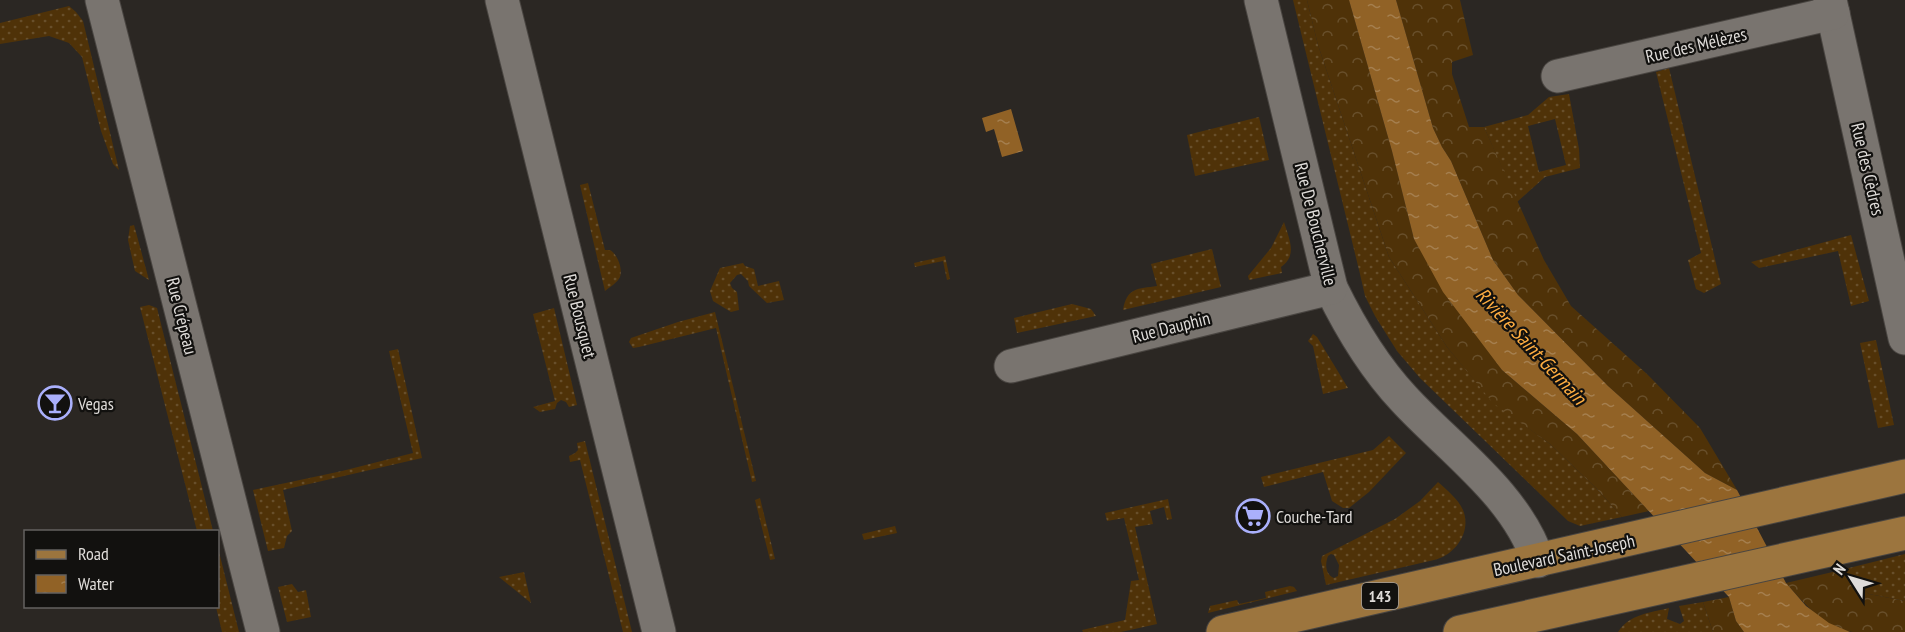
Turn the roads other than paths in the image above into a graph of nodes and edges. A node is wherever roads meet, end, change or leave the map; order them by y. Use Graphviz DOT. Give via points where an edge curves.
graph roads {
  1 [pos="102,0"];
  2 [pos="502,0"];
  3 [pos="1261,0"];
  4 [pos="1831,7"];
  5 [pos="1558,76"];
  6 [pos="1331,288"];
  7 [pos="1905,338"];
  8 [pos="1011,366"];
  9 [pos="1905,477"];
  10 [pos="1905,532"];
  11 [pos="1538,561"];
  12 [pos="1555,621"];
  13 [pos="263,632"];
  14 [pos="659,632"];
  15 [pos="1223,632"];
  16 [pos="1460,632"];
  1 -- 13 [label="street, Rue Crépeau"];
  2 -- 14 [label="street, Rue Bousquet"];
  3 -- 6 [label="street, Rue De Boucherville"];
  4 -- 5 [label="street, Rue des Mélèzes"];
  4 -- 7 [label="street, Rue des Cèdres"];
  6 -- 8 [label="street, Rue Dauphin"];
  6 -- 11 [label="street, Rue De Boucherville" via="1373,362 1500,497 1527,534"];
  9 -- 11 [label="main road, Boulevard Saint-Joseph / 143"];
  10 -- 12 [label="main road" via="1681,583"];
  11 -- 12 [label="main road"];
  11 -- 15 [label="main road, Boulevard Saint-Joseph / 143"];
  12 -- 16 [label="main road"];
}
